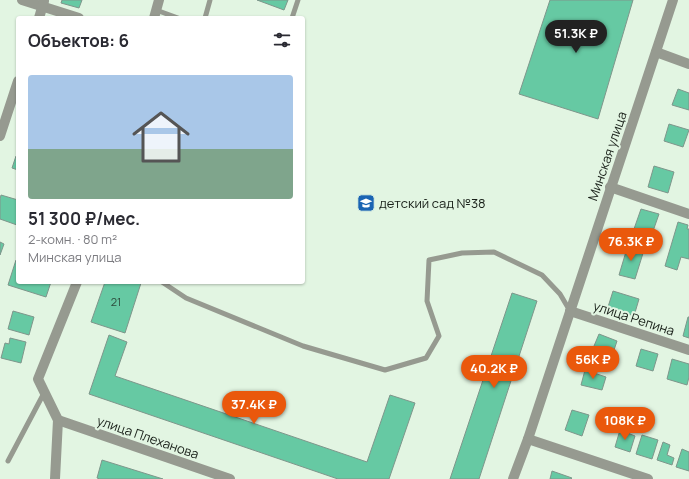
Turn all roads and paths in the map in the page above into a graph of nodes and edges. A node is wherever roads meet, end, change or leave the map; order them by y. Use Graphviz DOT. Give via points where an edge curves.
graph roads {
  1 [pos="22,0"];
  2 [pos="159,0"];
  3 [pos="210,0"];
  4 [pos="298,0"];
  5 [pos="673,0"];
  6 [pos="43,3"];
  7 [pos="155,14"];
  8 [pos="40,16"];
  9 [pos="74,16"];
  10 [pos="166,16"];
  11 [pos="206,16"];
  12 [pos="293,16"];
  13 [pos="656,52"];
  14 [pos="689,64"];
  15 [pos="16,87"];
  16 [pos="0,136"];
  17 [pos="610,187"];
  18 [pos="689,214"];
  19 [pos="76,284"];
  20 [pos="165,284"];
  21 [pos="570,310"];
  22 [pos="689,350"];
  23 [pos="45,392"];
  24 [pos="58,420"];
  25 [pos="528,440"];
  26 [pos="8,461"];
  27 [pos="55,479"];
  28 [pos="230,479"];
  29 [pos="513,479"];
  30 [pos="648,479"];
  1 -- 6 [label="street"];
  2 -- 7 [label="street"];
  3 -- 11 [label="lane"];
  4 -- 12 [label="lane"];
  5 -- 13 [label="street, Минская улица"];
  6 -- 8 [label="street"];
  6 -- 9 [label="street"];
  7 -- 10 [label="lane"];
  13 -- 14 [label="street"];
  13 -- 17 [label="street, Минская улица"];
  15 -- 16 [label="street"];
  17 -- 18 [label="street"];
  17 -- 21 [label="street, Минская улица"];
  19 -- 23 [label="street" via="38,380"];
  20 -- 21 [label="lane" via="186,298 303,346 385,370 426,358 439,336 427,300 429,260 462,253 494,252 542,275 560,294"];
  21 -- 22 [label="street, улица Репина"];
  21 -- 25 [label="street, Минская улица"];
  23 -- 24 [label="street"];
  23 -- 26 [label="lane"];
  24 -- 27 [label="street"];
  24 -- 28 [label="street, улица Плеханова"];
  25 -- 29 [label="street, Минская улица"];
  25 -- 30 [label="street"];
}
